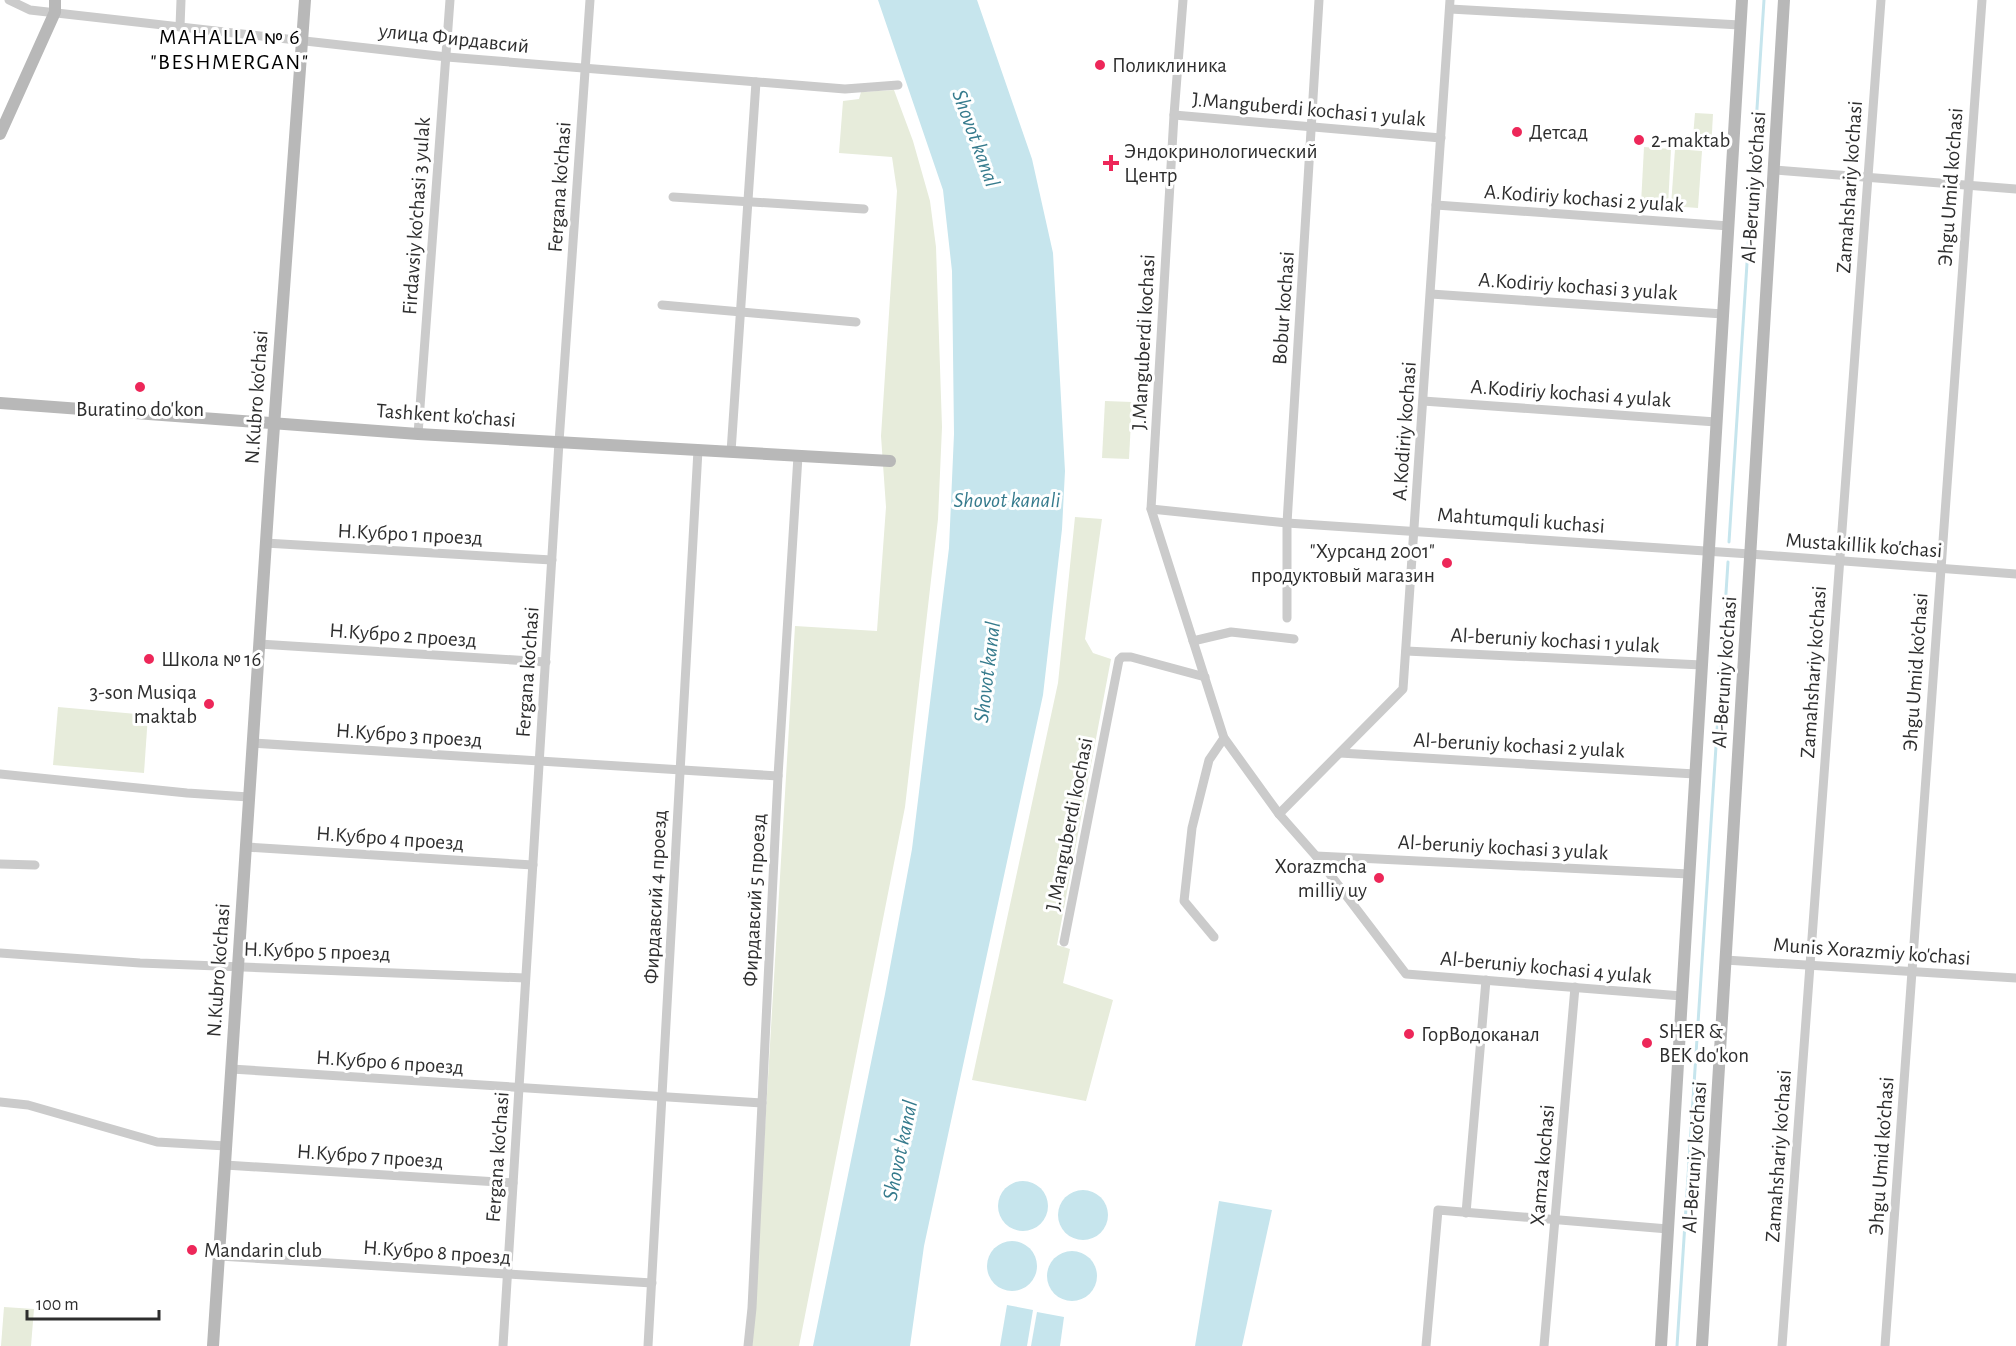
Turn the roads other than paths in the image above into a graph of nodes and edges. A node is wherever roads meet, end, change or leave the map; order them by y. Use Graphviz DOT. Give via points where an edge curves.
graph roads {
  1 [pos="9,0"];
  2 [pos="182,0"];
  3 [pos="306,0"];
  4 [pos="450,0"];
  5 [pos="590,0"];
  6 [pos="1183,0"];
  7 [pos="1319,0"];
  8 [pos="1742,0"];
  9 [pos="1784,0"];
  10 [pos="1881,0"];
  11 [pos="1982,0"];
  12 [pos="1450,4"];
  13 [pos="55,6"];
  14 [pos="1740,25"];
  15 [pos="180,27"];
  16 [pos="303,40"];
  17 [pos="447,57"];
  18 [pos="585,69"];
  19 [pos="756,82"];
  20 [pos="898,85"];
  21 [pos="1174,115"];
  22 [pos="1312,128"];
  23 [pos="0,134"];
  24 [pos="1441,138"];
  25 [pos="1774,170"];
  26 [pos="1868,178"];
  27 [pos="1968,186"];
  28 [pos="2016,189"];
  29 [pos="673,197"];
  30 [pos="747,203"];
  31 [pos="1436,205"];
  32 [pos="864,209"];
  33 [pos="1729,226"];
  34 [pos="1431,294"];
  35 [pos="662,305"];
  36 [pos="739,312"];
  37 [pos="1723,314"];
  38 [pos="856,322"];
  39 [pos="1424,401"];
  40 [pos="0,403"];
  41 [pos="274,422"];
  42 [pos="1716,422"];
  43 [pos="418,434"];
  44 [pos="559,442"];
  45 [pos="698,450"];
  46 [pos="731,452"];
  47 [pos="798,456"];
  48 [pos="890,460"];
  49 [pos="1151,509"];
  50 [pos="1287,523"];
  51 [pos="1415,531"];
  52 [pos="266,543"];
  53 [pos="1709,551"];
  54 [pos="1750,554"];
  55 [pos="552,560"];
  56 [pos="1839,561"];
  57 [pos="1940,569"];
  58 [pos="2016,574"];
  59 [pos="1287,618"];
  60 [pos="1294,639"];
  61 [pos="1193,640"];
  62 [pos="259,644"];
  63 [pos="1406,651"];
  64 [pos="546,662"];
  65 [pos="1702,665"];
  66 [pos="1205,677"];
  67 [pos="1224,738"];
  68 [pos="252,743"];
  69 [pos="1340,753"];
  70 [pos="539,761"];
  71 [pos="681,771"];
  72 [pos="0,774"];
  73 [pos="1695,774"];
  74 [pos="778,776"];
  75 [pos="249,797"];
  76 [pos="1279,814"];
  77 [pos="246,848"];
  78 [pos="1316,856"];
  79 [pos="0,864"];
  80 [pos="35,865"];
  81 [pos="533,866"];
  82 [pos="1689,874"];
  83 [pos="1214,937"];
  84 [pos="1064,942"];
  85 [pos="0,953"];
  86 [pos="1725,960"];
  87 [pos="1809,965"];
  88 [pos="238,966"];
  89 [pos="1912,972"];
  90 [pos="1406,974"];
  91 [pos="525,978"];
  92 [pos="2016,978"];
  93 [pos="1486,980"];
  94 [pos="1575,987"];
  95 [pos="1682,996"];
  96 [pos="231,1069"];
  97 [pos="519,1089"];
  98 [pos="662,1098"];
  99 [pos="0,1102"];
  100 [pos="762,1103"];
  101 [pos="226,1146"];
  102 [pos="225,1165"];
  103 [pos="513,1183"];
  104 [pos="1466,1213"];
  105 [pos="1556,1220"];
  106 [pos="1668,1229"];
  107 [pos="219,1256"];
  108 [pos="507,1275"];
  109 [pos="652,1283"];
  110 [pos="213,1346"];
  111 [pos="503,1346"];
  112 [pos="648,1346"];
  113 [pos="748,1346"];
  114 [pos="1426,1346"];
  115 [pos="1544,1346"];
  116 [pos="1661,1346"];
  117 [pos="1702,1346"];
  118 [pos="1782,1346"];
  119 [pos="1885,1346"];
  1 -- 13 [label="street, улица Фирдавсий" via="30,10"];
  2 -- 15 [label="street"];
  3 -- 16 [label="main road, N.Kubro ko'chasi"];
  4 -- 17 [label="street, Firdavsiy ko'chasi 3 yulak"];
  5 -- 18 [label="street, Fergana ko'chasi"];
  6 -- 21 [label="street, J.Manguberdi kochasi"];
  7 -- 22 [label="street, Bobur kochasi"];
  8 -- 14 [label="main road, Al-Beruniy ko’chasi"];
  9 -- 25 [label="main road, Al-Beruniy ko’chasi"];
  10 -- 26 [label="street, Zamahshariy ko'chasi"];
  11 -- 27 [label="street, Эhgu Umid ko’chasi"];
  12 -- 14 [label="street"];
  12 -- 24 [label="street, A.Kodiriy kochasi"];
  13 -- 15 [label="street, улица Фирдавсий"];
  13 -- 23 [label="main road"];
  14 -- 33 [label="main road, Al-Beruniy ko’chasi"];
  15 -- 16 [label="street, улица Фирдавсий"];
  16 -- 17 [label="street, улица Фирдавсий"];
  16 -- 41 [label="main road, N.Kubro ko'chasi"];
  17 -- 18 [label="street, улица Фирдавсий"];
  17 -- 43 [label="street, Firdavsiy ko'chasi 3 yulak"];
  18 -- 19 [label="street, улица Фирдавсий"];
  18 -- 44 [label="street, Fergana ko'chasi"];
  19 -- 20 [label="street, улица Фирдавсий" via="845,89"];
  19 -- 30 [label="street"];
  21 -- 22 [label="street, J.Manguberdi kochasi 1 yulak"];
  21 -- 49 [label="street, J.Manguberdi kochasi"];
  22 -- 24 [label="street, J.Manguberdi kochasi 1 yulak"];
  22 -- 50 [label="street, Bobur kochasi"];
  24 -- 31 [label="street, A.Kodiriy kochasi"];
  25 -- 26 [label="street"];
  25 -- 54 [label="main road, Al-Beruniy ko’chasi"];
  26 -- 27 [label="street"];
  26 -- 56 [label="street, Zamahshariy ko'chasi"];
  27 -- 28 [label="street"];
  27 -- 57 [label="street, Эhgu Umid ko’chasi"];
  29 -- 30 [label="street"];
  30 -- 32 [label="street"];
  30 -- 36 [label="street"];
  31 -- 33 [label="street, A.Kodiriy kochasi 2 yulak"];
  31 -- 34 [label="street, A.Kodiriy kochasi"];
  33 -- 37 [label="main road, Al-Beruniy ko’chasi"];
  34 -- 37 [label="street, A.Kodiriy kochasi 3 yulak"];
  34 -- 39 [label="street, A.Kodiriy kochasi"];
  35 -- 36 [label="street"];
  36 -- 38 [label="street"];
  36 -- 46 [label="street"];
  37 -- 42 [label="main road, Al-Beruniy ko’chasi"];
  39 -- 42 [label="street, A.Kodiriy kochasi 4 yulak"];
  39 -- 51 [label="street, A.Kodiriy kochasi"];
  40 -- 41 [label="main road, Tashkent ko'chasi"];
  41 -- 43 [label="main road, Tashkent ko'chasi"];
  41 -- 52 [label="main road, N.Kubro ko'chasi"];
  42 -- 53 [label="main road, Al-Beruniy ko’chasi"];
  43 -- 44 [label="main road, Tashkent ko'chasi"];
  44 -- 45 [label="main road, Tashkent ko'chasi"];
  44 -- 55 [label="street, Fergana ko'chasi"];
  45 -- 46 [label="main road, Tashkent ko'chasi"];
  45 -- 71 [label="street, Фирдавсий 4 проезд"];
  46 -- 47 [label="main road, Tashkent ko'chasi"];
  47 -- 48 [label="main road, Tashkent ko'chasi"];
  47 -- 74 [label="street, Фирдавсий 5 проезд"];
  49 -- 50 [label="street, Mahtumquli kuchasi"];
  49 -- 61 [label="street, J.Manguberdi kochasi"];
  50 -- 51 [label="street, Mahtumquli kuchasi"];
  50 -- 59 [label="street, Bobur kochasi"];
  51 -- 53 [label="street, Mahtumquli kuchasi"];
  51 -- 63 [label="street, A.Kodiriy kochasi"];
  52 -- 55 [label="street, Н.Кубро 1 проезд"];
  52 -- 62 [label="main road, N.Kubro ko'chasi"];
  53 -- 54 [label="street, Mustakillik ko'chasi"];
  53 -- 65 [label="main road, Al-Beruniy ko’chasi"];
  54 -- 56 [label="street, Mustakillik ko'chasi"];
  54 -- 86 [label="main road, Al-Beruniy ko’chasi"];
  55 -- 64 [label="street, Fergana ko'chasi"];
  56 -- 57 [label="street, Mustakillik ko'chasi"];
  56 -- 87 [label="street, Zamahshariy ko'chasi"];
  57 -- 58 [label="street, Mustakillik ko'chasi"];
  57 -- 89 [label="street, Эhgu Umid ko’chasi"];
  60 -- 61 [label="street" via="1231,632"];
  61 -- 66 [label="street, J.Manguberdi kochasi"];
  62 -- 64 [label="street, Н.Кубро 2 проезд"];
  62 -- 68 [label="main road, N.Kubro ko'chasi"];
  63 -- 65 [label="street, Al-beruniy kochasi 1 yulak"];
  63 -- 69 [label="street, A.Kodiriy kochasi" via="1403,689"];
  64 -- 70 [label="street, Fergana ko'chasi"];
  65 -- 73 [label="main road, Al-Beruniy ko’chasi"];
  66 -- 67 [label="street, J.Manguberdi kochasi"];
  66 -- 84 [label="street, J.Manguberdi kochasi" via="1131,657 1119,660"];
  67 -- 76 [label="street, J.Manguberdi kochasi"];
  67 -- 83 [label="street" via="1209,760 1192,828 1184,901"];
  68 -- 70 [label="street, Н.Кубро 3 проезд"];
  68 -- 75 [label="main road, N.Kubro ko'chasi"];
  69 -- 73 [label="street, Al-beruniy kochasi 2 yulak"];
  69 -- 76 [label="street, A.Kodiriy kochasi"];
  70 -- 71 [label="street, Н.Кубро 3 проезд"];
  70 -- 81 [label="street, Fergana ko'chasi"];
  71 -- 74 [label="street, Н.Кубро 3 проезд"];
  71 -- 98 [label="street, Фирдавсий 4 проезд"];
  72 -- 75 [label="street"];
  73 -- 82 [label="main road, Al-Beruniy ko’chasi"];
  74 -- 100 [label="street, Фирдавсий 5 проезд"];
  75 -- 77 [label="main road, N.Kubro ko'chasi"];
  76 -- 78 [label="street, J.Manguberdi kochasi"];
  77 -- 81 [label="street, Н.Кубро 4 проезд"];
  77 -- 88 [label="main road, N.Kubro ko'chasi"];
  78 -- 82 [label="street, Al-beruniy kochasi 3 yulak"];
  78 -- 90 [label="street, J.Manguberdi kochasi"];
  79 -- 80 [label="street"];
  81 -- 91 [label="street, Fergana ko'chasi"];
  82 -- 95 [label="main road, Al-Beruniy ko’chasi"];
  85 -- 88 [label="street, Н.Кубро 5 проезд"];
  86 -- 87 [label="street, Munis Xorazmiy ko'chasi"];
  86 -- 117 [label="main road, Al-Beruniy ko’chasi"];
  87 -- 89 [label="street, Munis Xorazmiy ko'chasi"];
  87 -- 118 [label="street, Zamahshariy ko'chasi"];
  88 -- 91 [label="street, Н.Кубро 5 проезд"];
  88 -- 96 [label="main road, N.Kubro ko'chasi"];
  89 -- 92 [label="street, Munis Xorazmiy ko'chasi"];
  89 -- 119 [label="street, Эhgu Umid ko’chasi"];
  90 -- 93 [label="street, Al-beruniy kochasi 4 yulak"];
  91 -- 97 [label="street, Fergana ko'chasi"];
  93 -- 94 [label="street, Al-beruniy kochasi 4 yulak"];
  93 -- 104 [label="street"];
  94 -- 95 [label="street, Al-beruniy kochasi 4 yulak"];
  94 -- 105 [label="street, Xamza kochasi"];
  95 -- 106 [label="main road, Al-Beruniy ko’chasi"];
  96 -- 97 [label="street, Н.Кубро 6 проезд"];
  96 -- 101 [label="main road, N.Kubro ko'chasi"];
  97 -- 98 [label="street, Н.Кубро 6 проезд"];
  97 -- 103 [label="street, Fergana ko'chasi"];
  98 -- 100 [label="street, Н.Кубро 6 проезд"];
  98 -- 109 [label="street, Фирдавсий 4 проезд"];
  99 -- 101 [label="street" via="28,1105 157,1142"];
  100 -- 113 [label="street, Фирдавсий 5 проезд"];
  101 -- 102 [label="main road, N.Kubro ko'chasi"];
  102 -- 103 [label="street, Н.Кубро 7 проезд"];
  102 -- 107 [label="main road, N.Kubro ko'chasi"];
  103 -- 108 [label="street, Fergana ko'chasi"];
  104 -- 105 [label="street"];
  104 -- 114 [label="street" via="1438,1210"];
  105 -- 106 [label="street"];
  105 -- 115 [label="street, Xamza kochasi"];
  106 -- 116 [label="main road, Al-Beruniy ko’chasi"];
  107 -- 108 [label="street, Н.Кубро 8 проезд"];
  107 -- 110 [label="main road, N.Kubro ko'chasi"];
  108 -- 109 [label="street, Н.Кубро 8 проезд"];
  108 -- 111 [label="street, Fergana ko'chasi"];
  109 -- 112 [label="street, Фирдавсий 4 проезд"];
}
